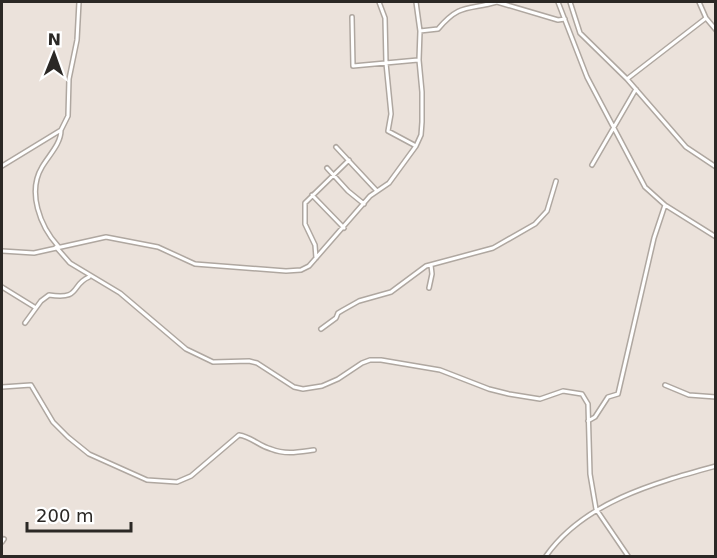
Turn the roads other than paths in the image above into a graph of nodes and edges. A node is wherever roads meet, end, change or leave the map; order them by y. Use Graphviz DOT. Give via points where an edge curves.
graph roads {
  1 [pos="79,2"];
  2 [pos="379,2"];
  3 [pos="416,2"];
  4 [pos="497,2"];
  5 [pos="558,2"];
  6 [pos="570,2"];
  7 [pos="699,2"];
  8 [pos="352,17"];
  9 [pos="706,18"];
  10 [pos="565,19"];
  11 [pos="716,30"];
  12 [pos="420,31"];
  13 [pos="419,60"];
  14 [pos="386,63"];
  15 [pos="627,79"];
  16 [pos="636,89"];
  17 [pos="614,127"];
  18 [pos="61,130"];
  19 [pos="416,146"];
  20 [pos="336,147"];
  21 [pos="349,160"];
  22 [pos="592,165"];
  23 [pos="2,166"];
  24 [pos="716,167"];
  25 [pos="327,168"];
  26 [pos="333,175"];
  27 [pos="556,181"];
  28 [pos="377,191"];
  29 [pos="312,195"];
  30 [pos="364,204"];
  31 [pos="665,205"];
  32 [pos="344,228"];
  33 [pos="716,237"];
  34 [pos="57,246"];
  35 [pos="2,251"];
  36 [pos="316,258"];
  37 [pos="430,265"];
  38 [pos="90,277"];
  39 [pos="2,287"];
  40 [pos="429,288"];
  41 [pos="36,308"];
  42 [pos="25,323"];
  43 [pos="321,330"];
  44 [pos="665,385"];
  45 [pos="2,387"];
  46 [pos="716,397"];
  47 [pos="588,421"];
  48 [pos="315,450"];
  49 [pos="716,466"];
  50 [pos="596,509"];
  51 [pos="546,556"];
  52 [pos="628,556"];
  1 -- 18 [label="street" via="68,116"];
  2 -- 14 [label="street" via="385,18"];
  3 -- 12 [label="street"];
  4 -- 10 [label="street"];
  4 -- 12 [label="street" via="460,8 438,29"];
  5 -- 10 [label="street"];
  6 -- 15 [label="street" via="580,33"];
  7 -- 9 [label="street"];
  8 -- 14 [label="street" via="353,66"];
  9 -- 11 [label="street"];
  9 -- 15 [label="street"];
  10 -- 17 [label="street" via="582,66"];
  12 -- 13 [label="street"];
  13 -- 14 [label="street"];
  13 -- 19 [label="street" via="422,122"];
  14 -- 19 [label="street" via="391,114 388,131"];
  15 -- 16 [label="street"];
  16 -- 17 [label="street"];
  16 -- 24 [label="street" via="686,147"];
  17 -- 22 [label="street"];
  17 -- 31 [label="street" via="645,187"];
  18 -- 23 [label="street"];
  18 -- 34 [label="street" via="35,184 41,219"];
  19 -- 28 [label="street" via="389,183"];
  20 -- 21 [label="street"];
  21 -- 26 [label="street"];
  21 -- 28 [label="street"];
  25 -- 26 [label="street"];
  26 -- 29 [label="street"];
  26 -- 30 [label="street"];
  27 -- 37 [label="street" via="547,211 535,224 493,248"];
  28 -- 30 [label="street"];
  29 -- 32 [label="street"];
  29 -- 36 [label="street" via="304,203 305,224 315,245"];
  30 -- 32 [label="street"];
  31 -- 33 [label="street"];
  31 -- 47 [label="street" via="618,394 608,397"];
  32 -- 36 [label="street"];
  34 -- 35 [label="street" via="34,253"];
  34 -- 36 [label="street" via="106,237 158,247 195,264 286,271 301,270"];
  34 -- 38 [label="street" via="70,263"];
  37 -- 40 [label="street"];
  37 -- 43 [label="street" via="390,292 349,306"];
  38 -- 41 [label="street" via="72,293 62,297 49,295"];
  38 -- 47 [label="street" via="120,293 186,349 213,362 257,363 294,387 321,386 362,363 381,360 440,370 489,389 540,399 563,391 576,392 585,398"];
  39 -- 41 [label="street"];
  41 -- 42 [label="street"];
  44 -- 46 [label="street" via="690,395"];
  45 -- 48 [label="street" via="31,385 53,422 68,437 89,454 147,480 177,482 191,476 240,435 291,454"];
  47 -- 50 [label="street"];
  49 -- 50 [label="street" via="671,477"];
  50 -- 51 [label="street" via="558,540"];
  50 -- 52 [label="street"];
}
